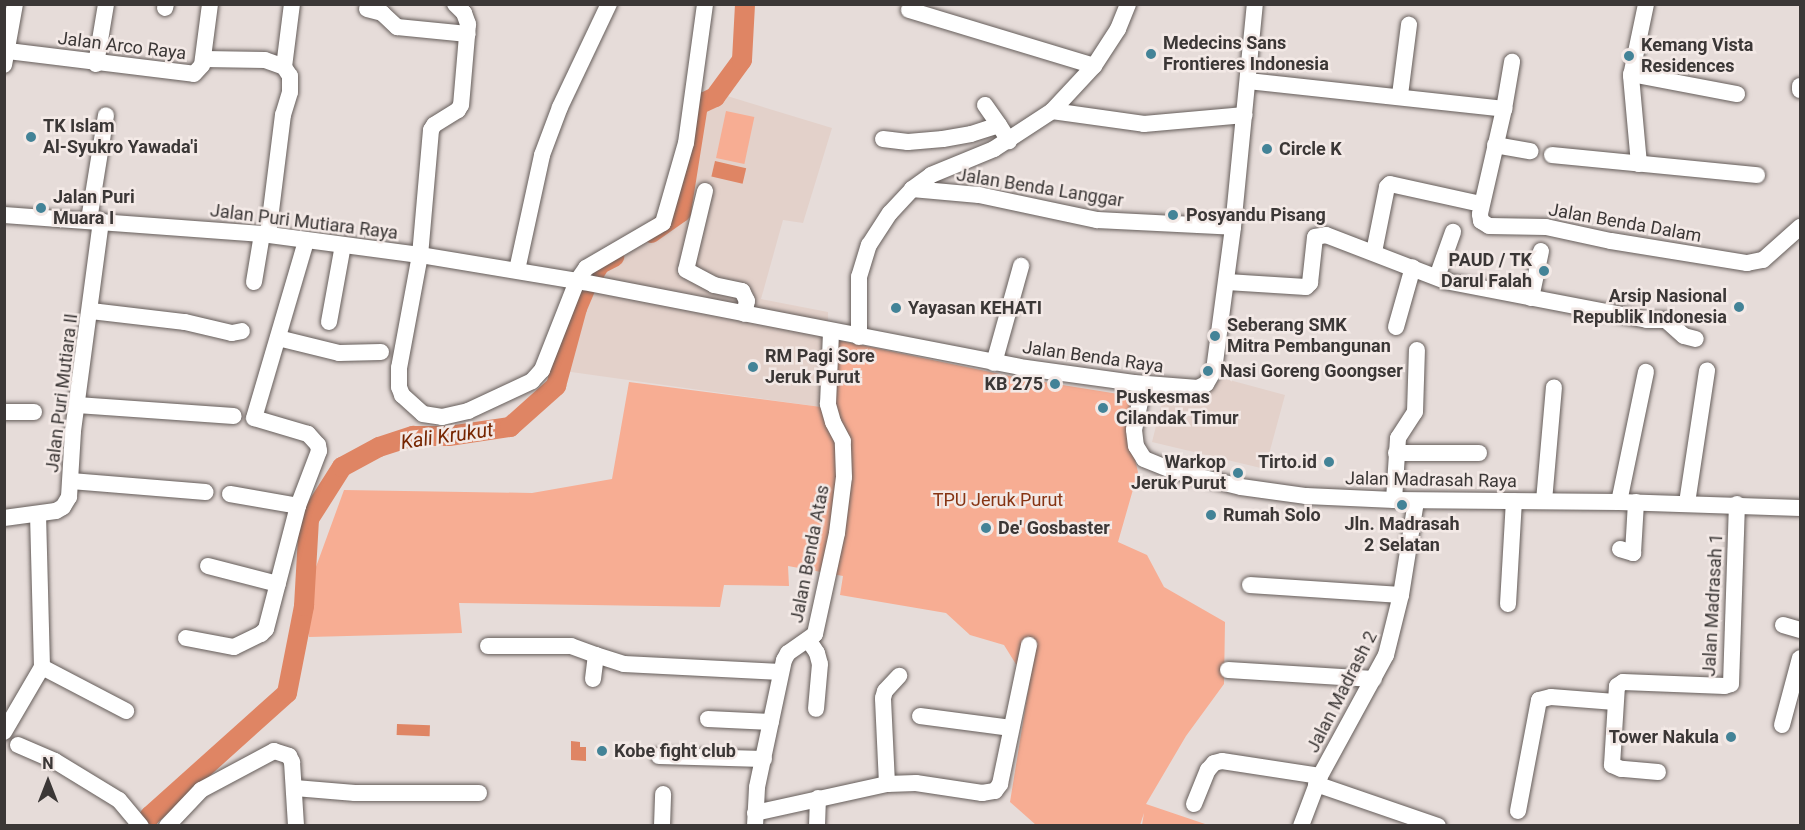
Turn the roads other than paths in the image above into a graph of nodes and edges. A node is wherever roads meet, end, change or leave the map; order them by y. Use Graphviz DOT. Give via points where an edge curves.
graph roads {
  1 [pos="15,4"];
  2 [pos="106,4"];
  3 [pos="210,4"];
  4 [pos="292,4"];
  5 [pos="455,4"];
  6 [pos="609,4"];
  7 [pos="705,4"];
  8 [pos="1128,4"];
  9 [pos="1255,4"];
  10 [pos="1646,4"];
  11 [pos="367,9"];
  12 [pos="909,10"];
  13 [pos="1409,25"];
  14 [pos="468,34"];
  15 [pos="6,58"];
  16 [pos="204,59"];
  17 [pos="1512,62"];
  18 [pos="96,64"];
  19 [pos="1094,66"];
  20 [pos="284,67"];
  21 [pos="1631,74"];
  22 [pos="1248,81"];
  23 [pos="1737,94"];
  24 [pos="1400,96"];
  25 [pos="985,105"];
  26 [pos="1504,109"];
  27 [pos="1052,111"];
  28 [pos="106,115"];
  29 [pos="1245,115"];
  30 [pos="999,124"];
  31 [pos="883,139"];
  32 [pos="1009,141"];
  33 [pos="1495,145"];
  34 [pos="1530,151"];
  35 [pos="1552,155"];
  36 [pos="1639,164"];
  37 [pos="1757,175"];
  38 [pos="912,189"];
  39 [pos="705,191"];
  40 [pos="1481,204"];
  41 [pos="4,215"];
  42 [pos="95,221"];
  43 [pos="1233,227"];
  44 [pos="1800,228"];
  45 [pos="1453,232"];
  46 [pos="265,235"];
  47 [pos="306,240"];
  48 [pos="343,245"];
  49 [pos="1541,250"];
  50 [pos="1374,252"];
  51 [pos="420,255"];
  52 [pos="1021,266"];
  53 [pos="1413,267"];
  54 [pos="517,270"];
  55 [pos="690,275"];
  56 [pos="1435,276"];
  57 [pos="254,282"];
  58 [pos="586,282"];
  59 [pos="1227,282"];
  60 [pos="1531,298"];
  61 [pos="684,302"];
  62 [pos="91,311"];
  63 [pos="744,314"];
  64 [pos="328,322"];
  65 [pos="1396,327"];
  66 [pos="242,332"];
  67 [pos="831,332"];
  68 [pos="859,337"];
  69 [pos="278,338"];
  70 [pos="1696,339"];
  71 [pos="1417,350"];
  72 [pos="381,352"];
  73 [pos="994,363"];
  74 [pos="1707,370"];
  75 [pos="1646,372"];
  76 [pos="1144,384"];
  77 [pos="1554,387"];
  78 [pos="77,405"];
  79 [pos="4,412"];
  80 [pos="34,412"];
  81 [pos="234,416"];
  82 [pos="1396,453"];
  83 [pos="1479,453"];
  84 [pos="71,481"];
  85 [pos="206,492"];
  86 [pos="230,494"];
  87 [pos="1394,500"];
  88 [pos="1416,501"];
  89 [pos="1514,501"];
  90 [pos="1544,501"];
  91 [pos="1627,502"];
  92 [pos="1687,503"];
  93 [pos="1737,504"];
  94 [pos="298,506"];
  95 [pos="1800,508"];
  96 [pos="38,514"];
  97 [pos="4,518"];
  98 [pos="1631,553"];
  99 [pos="208,566"];
  100 [pos="278,584"];
  101 [pos="1250,585"];
  102 [pos="1401,595"];
  103 [pos="1508,604"];
  104 [pos="1783,625"];
  105 [pos="1800,630"];
  106 [pos="186,638"];
  107 [pos="809,641"];
  108 [pos="1029,645"];
  109 [pos="488,646"];
  110 [pos="596,655"];
  111 [pos="1800,658"];
  112 [pos="42,667"];
  113 [pos="1228,670"];
  114 [pos="781,672"];
  115 [pos="899,676"];
  116 [pos="593,679"];
  117 [pos="1374,679"];
  118 [pos="1615,702"];
  119 [pos="816,709"];
  120 [pos="126,711"];
  121 [pos="920,716"];
  122 [pos="708,719"];
  123 [pos="771,722"];
  124 [pos="1782,725"];
  125 [pos="1011,728"];
  126 [pos="4,732"];
  127 [pos="18,745"];
  128 [pos="659,756"];
  129 [pos="764,759"];
  130 [pos="1658,772"];
  131 [pos="1318,780"];
  132 [pos="886,784"];
  133 [pos="295,788"];
  134 [pos="479,793"];
  135 [pos="663,794"];
  136 [pos="818,798"];
  137 [pos="1194,804"];
  138 [pos="1518,811"];
  139 [pos="755,819"];
  140 [pos="138,821"];
  141 [pos="167,825"];
  142 [pos="296,825"];
  143 [pos="662,825"];
  144 [pos="817,825"];
  145 [pos="1301,825"];
  146 [pos="1438,825"];
  1 -- 15 [label="street"];
  2 -- 18 [label="street"];
  3 -- 16 [label="street, Jalan Arco Raya"];
  4 -- 20 [label="street"];
  5 -- 14 [label="street" via="466,17"];
  6 -- 54 [label="street" via="560,107 542,155"];
  7 -- 58 [label="street" via="686,143 663,222 592,264"];
  8 -- 19 [label="street" via="1118,29"];
  9 -- 22 [label="street, Jalan Benda Raya"];
  10 -- 21 [label="street"];
  11 -- 14 [label="street" via="382,14 397,27"];
  12 -- 19 [label="street"];
  13 -- 24 [label="street"];
  14 -- 51 [label="street" via="461,105 431,130"];
  15 -- 18 [label="street, Jalan Arco Raya"];
  16 -- 18 [label="street, Jalan Arco Raya" via="199,70 189,75"];
  16 -- 20 [label="street" via="265,60"];
  17 -- 26 [label="street"];
  19 -- 27 [label="street"];
  20 -- 46 [label="street" via="290,76 290,92"];
  21 -- 23 [label="street"];
  21 -- 36 [label="street"];
  22 -- 24 [label="street"];
  22 -- 29 [label="street, Jalan Benda Raya"];
  24 -- 26 [label="street"];
  25 -- 30 [label="street"];
  26 -- 33 [label="street"];
  27 -- 29 [label="street" via="1144,124"];
  27 -- 32 [label="street"];
  28 -- 42 [label="street, Jalan Puri Mutiara II"];
  29 -- 43 [label="street, Jalan Benda Raya"];
  30 -- 31 [label="street" via="943,139"];
  30 -- 32 [label="street"];
  32 -- 38 [label="street" via="931,175"];
  33 -- 34 [label="street"];
  33 -- 40 [label="street"];
  35 -- 36 [label="street"];
  36 -- 37 [label="street"];
  38 -- 43 [label="street, Jalan Benda Langgar" via="980,195 1097,220"];
  38 -- 68 [label="street" via="878,229 863,263 858,293"];
  39 -- 55 [label="street" via="686,266"];
  40 -- 44 [label="street, Jalan Benda Dalam" via="1479,218 1489,226 1545,227 1736,263 1762,260"];
  40 -- 50 [label="street" via="1390,184"];
  41 -- 42 [label="street, Jalan Puri Mutiara Raya"];
  42 -- 46 [label="street, Jalan Puri Mutiara Raya"];
  42 -- 62 [label="street, Jalan Puri Mutiara II"];
  43 -- 59 [label="street, Jalan Benda Raya"];
  45 -- 56 [label="street"];
  46 -- 47 [label="street, Jalan Puri Mutiara Raya"];
  46 -- 57 [label="street"];
  47 -- 48 [label="street, Jalan Puri Mutiara Raya"];
  47 -- 69 [label="street"];
  48 -- 51 [label="street, Jalan Puri Mutiara Raya"];
  48 -- 64 [label="street"];
  49 -- 60 [label="street"];
  50 -- 53 [label="street"];
  50 -- 59 [label="street" via="1318,235 1306,287"];
  51 -- 54 [label="street, Jalan Puri Mutiara Raya"];
  51 -- 58 [label="street" via="399,361 403,393 423,414 450,416 532,381 542,370"];
  52 -- 73 [label="street"];
  53 -- 56 [label="street"];
  53 -- 65 [label="street"];
  54 -- 58 [label="street, Jalan Puri Mutiara Raya"];
  55 -- 61 [label="street"];
  55 -- 63 [label="street" via="742,291 747,301"];
  56 -- 60 [label="street" via="1468,287"];
  58 -- 61 [label="street, Jalan Benda Raya"];
  59 -- 76 [label="street, Jalan Benda Raya" via="1209,381 1193,389"];
  60 -- 70 [label="street" via="1647,320 1666,320 1688,339"];
  61 -- 63 [label="street, Jalan Benda Raya"];
  62 -- 66 [label="street" via="185,321"];
  62 -- 78 [label="street, Jalan Puri Mutiara II"];
  63 -- 67 [label="street, Jalan Benda Raya"];
  67 -- 68 [label="street, Jalan Benda Raya"];
  67 -- 107 [label="street, Jalan Benda Atas" via="828,404 843,441 844,477 819,618"];
  68 -- 73 [label="street, Jalan Benda Raya"];
  69 -- 72 [label="street" via="339,352"];
  69 -- 94 [label="street" via="254,418 308,434 318,446"];
  71 -- 82 [label="street" via="1415,412 1398,438"];
  73 -- 76 [label="street, Jalan Benda Raya"];
  74 -- 92 [label="street"];
  75 -- 91 [label="street"];
  76 -- 87 [label="street, Jalan Madrasah Raya" via="1134,439 1140,454 1152,463 1257,490"];
  77 -- 90 [label="street"];
  78 -- 81 [label="street"];
  78 -- 84 [label="street, Jalan Puri Mutiara II"];
  79 -- 80 [label="street"];
  82 -- 83 [label="street"];
  82 -- 87 [label="street"];
  84 -- 85 [label="street"];
  84 -- 96 [label="street, Jalan Puri Mutiara II" via="63,507 57,512"];
  86 -- 94 [label="street"];
  87 -- 88 [label="street, Jalan Madrasah Raya"];
  88 -- 89 [label="street, Jalan Madrasah Raya"];
  88 -- 102 [label="street, Jalan Madrash 2"];
  89 -- 90 [label="street, Jalan Madrasah Raya"];
  89 -- 103 [label="street"];
  90 -- 91 [label="street, Jalan Madrasah Raya"];
  91 -- 92 [label="street, Jalan Madrasah Raya"];
  91 -- 98 [label="street"];
  92 -- 93 [label="street, Jalan Madrasah Raya"];
  93 -- 95 [label="street, Jalan Madrasah Raya"];
  93 -- 118 [label="street, Jalan Madrasah 1" via="1731,684 1623,682 1617,686"];
  94 -- 100 [label="street"];
  96 -- 97 [label="street, Jalan Puri Mutiara II"];
  96 -- 112 [label="street"];
  99 -- 100 [label="street"];
  100 -- 106 [label="street" via="266,628 252,640 234,647"];
  101 -- 102 [label="street"];
  102 -- 117 [label="street, Jalan Madrash 2" via="1392,639"];
  104 -- 105 [label="street"];
  107 -- 114 [label="street, Jalan Benda Atas" via="786,655"];
  107 -- 119 [label="street" via="820,664"];
  108 -- 125 [label="street, Jalan Benda Atas"];
  109 -- 110 [label="street" via="571,646"];
  110 -- 114 [label="street" via="624,664"];
  110 -- 116 [label="street"];
  111 -- 124 [label="street"];
  112 -- 120 [label="street"];
  112 -- 126 [label="street"];
  113 -- 117 [label="street"];
  114 -- 123 [label="street, Jalan Benda Atas"];
  115 -- 132 [label="street" via="884,693"];
  117 -- 131 [label="street, Jalan Madrash 2"];
  118 -- 130 [label="street" via="1612,765 1621,770"];
  118 -- 138 [label="street" via="1551,697 1539,700"];
  121 -- 125 [label="street"];
  122 -- 123 [label="street"];
  123 -- 129 [label="street, Jalan Benda Atas"];
  125 -- 132 [label="street, Jalan Benda Atas" via="1000,784 990,793 916,783"];
  127 -- 140 [label="street" via="55,761 119,800"];
  128 -- 129 [label="street"];
  129 -- 139 [label="street, Jalan Benda Atas"];
  131 -- 137 [label="street" via="1222,761 1208,770"];
  131 -- 145 [label="street, Jalan Madrash 2"];
  131 -- 146 [label="street"];
  132 -- 136 [label="street, Jalan Benda Atas"];
  133 -- 134 [label="street" via="355,793"];
  133 -- 141 [label="street" via="289,756 274,751 201,790"];
  133 -- 142 [label="street"];
  135 -- 143 [label="street"];
  136 -- 139 [label="street, Jalan Benda Atas"];
  136 -- 144 [label="street"];
}
